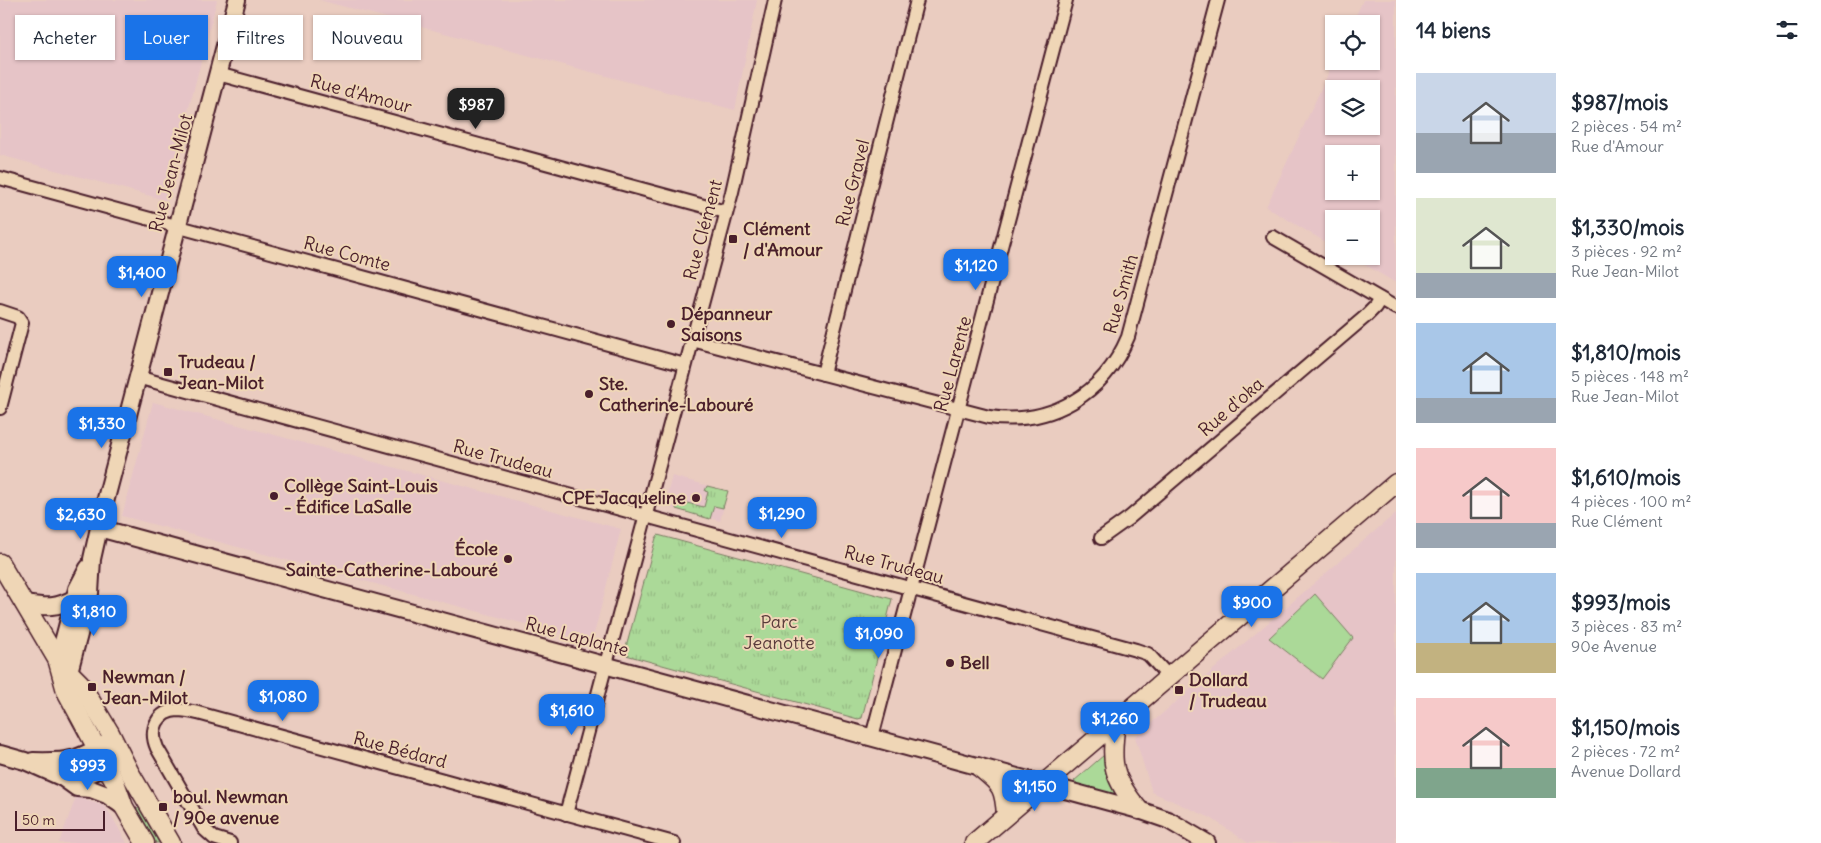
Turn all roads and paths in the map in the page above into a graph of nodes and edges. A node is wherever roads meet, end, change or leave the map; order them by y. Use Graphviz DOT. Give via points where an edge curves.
graph roads {
  1 [pos="237,0"];
  2 [pos="775,0"];
  3 [pos="917,0"];
  4 [pos="1066,0"];
  5 [pos="1218,0"];
  6 [pos="218,74"];
  7 [pos="0,178"];
  8 [pos="726,212"];
  9 [pos="178,226"];
  10 [pos="1273,237"];
  11 [pos="1380,299"];
  12 [pos="1396,308"];
  13 [pos="0,311"];
  14 [pos="692,340"];
  15 [pos="686,365"];
  16 [pos="823,374"];
  17 [pos="137,377"];
  18 [pos="0,408"];
  19 [pos="958,410"];
  20 [pos="1396,483"];
  21 [pos="645,516"];
  22 [pos="100,528"];
  23 [pos="1101,538"];
  24 [pos="92,559"];
  25 [pos="2,571"];
  26 [pos="912,588"];
  27 [pos="75,598"];
  28 [pos="24,604"];
  29 [pos="606,666"];
  30 [pos="63,667"];
  31 [pos="1169,677"];
  32 [pos="1116,722"];
  33 [pos="872,737"];
  34 [pos="113,740"];
  35 [pos="97,748"];
  36 [pos="0,754"];
  37 [pos="123,758"];
  38 [pos="25,761"];
  39 [pos="107,766"];
  40 [pos="979,767"];
  41 [pos="61,777"];
  42 [pos="1044,784"];
  43 [pos="124,807"];
  44 [pos="1139,810"];
  45 [pos="566,814"];
  46 [pos="1006,816"];
  47 [pos="145,843"];
  48 [pos="171,843"];
  49 [pos="230,843"];
  50 [pos="674,843"];
  51 [pos="974,843"];
  52 [pos="1208,843"];
  1 -- 6 [label="street, Rue Jean-Milot"];
  2 -- 8 [label="street, Rue Clément"];
  3 -- 16 [label="street, Rue Gravel"];
  4 -- 19 [label="street, Rue Larente"];
  5 -- 19 [label="street, Rue Smith" via="1131,328 1115,361 1085,394 1046,414 1007,419"];
  6 -- 8 [label="street, Rue d'Amour"];
  6 -- 9 [label="street, Rue Jean-Milot"];
  7 -- 9 [label="street, Rue Comte"];
  8 -- 14 [label="street, Rue Clément"];
  9 -- 15 [label="street, Rue Comte"];
  9 -- 17 [label="street, Rue Jean-Milot"];
  10 -- 11 [label="street"];
  11 -- 12 [label="street"];
  11 -- 23 [label="street, Rue d'oka" via="1342,336 1129,518"];
  13 -- 18 [label="street" via="18,316 22,323"];
  14 -- 15 [label="street, Rue Clément"];
  14 -- 16 [label="street, Rue Smith"];
  15 -- 21 [label="street, Rue Clément"];
  16 -- 19 [label="street, Rue Smith"];
  17 -- 21 [label="street, Rue Trudeau"];
  17 -- 22 [label="street, Rue Jean-Milot"];
  19 -- 26 [label="street, Rue Larente"];
  20 -- 31 [label="main road"];
  21 -- 26 [label="street, Rue Trudeau"];
  21 -- 29 [label="street, Rue Clément"];
  22 -- 24 [label="street, Rue Jean-Milot"];
  22 -- 29 [label="street, Rue Laplante"];
  24 -- 27 [label="street, Rue Jean-Milot"];
  24 -- 30 [label="street, Rue Jean-Milot" via="90,593"];
  25 -- 28 [label="main road"];
  26 -- 31 [label="street, Rue Trudeau" via="1143,652"];
  26 -- 33 [label="street, Rue Larente"];
  27 -- 28 [label="street" via="53,607"];
  27 -- 30 [label="street, Rue Jean-Milot"];
  28 -- 30 [label="main road"];
  29 -- 33 [label="street, Rue Laplante"];
  29 -- 45 [label="street, Rue Clément"];
  30 -- 34 [label="main road" via="80,683"];
  30 -- 35 [label="main road" via="66,691"];
  31 -- 32 [label="main road"];
  32 -- 42 [label="main road"];
  32 -- 44 [label="main road" via="1112,747 1114,768 1123,790"];
  33 -- 40 [label="street, Rue Laplante"];
  34 -- 35 [label="street"];
  34 -- 37 [label="main road"];
  35 -- 38 [label="street" via="68,761"];
  35 -- 39 [label="main road"];
  36 -- 38 [label="street"];
  37 -- 39 [label="street"];
  37 -- 48 [label="main road"];
  38 -- 41 [label="street"];
  39 -- 41 [label="street" via="85,776"];
  39 -- 43 [label="main road"];
  40 -- 42 [label="street, Rue Laplante"];
  40 -- 46 [label="main road" via="1002,788"];
  41 -- 43 [label="street" via="78,788 107,795"];
  42 -- 44 [label="street, Rue Laplante"];
  42 -- 46 [label="main road"];
  43 -- 47 [label="main road"];
  44 -- 52 [label="street, Rue Laplante" via="1168,820"];
  45 -- 49 [label="street, Rue Bédard" via="183,710 162,715 153,734 155,744 201,826 210,835"];
  45 -- 50 [label="street, Rue Bédard"];
  46 -- 51 [label="main road"];
}
